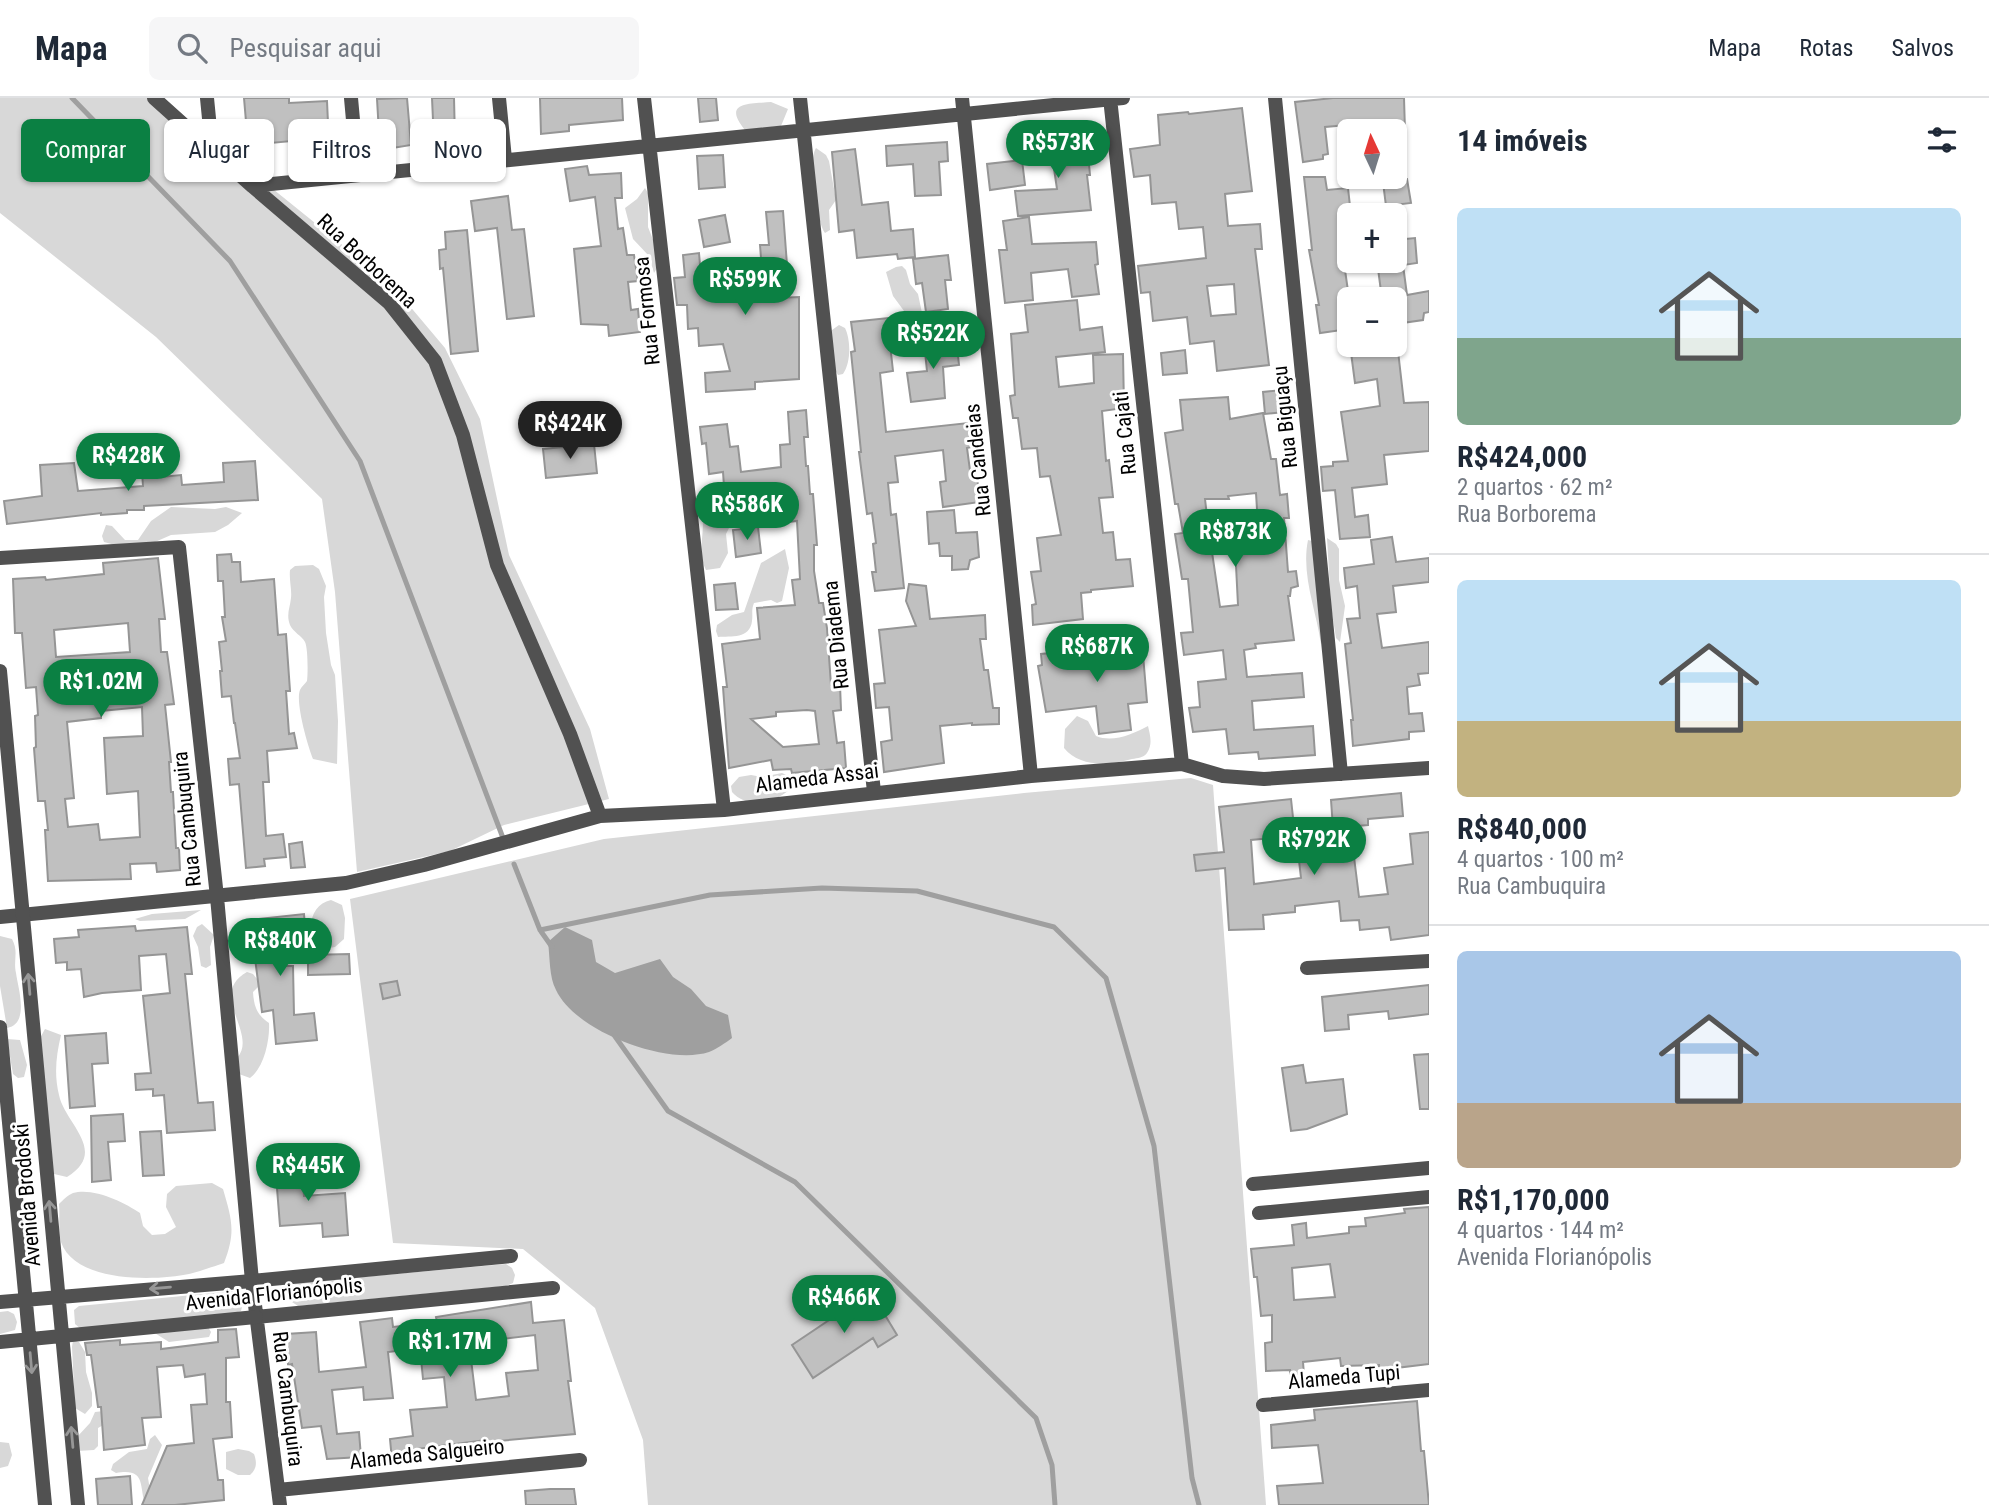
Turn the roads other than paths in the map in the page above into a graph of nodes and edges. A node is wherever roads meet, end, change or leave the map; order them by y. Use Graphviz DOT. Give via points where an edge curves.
graph roads {
  1 [pos="154,98"];
  2 [pos="207,98"];
  3 [pos="351,98"];
  4 [pos="499,98"];
  5 [pos="644,98"];
  6 [pos="800,98"];
  7 [pos="962,98"];
  8 [pos="1114,98"];
  9 [pos="1275,98"];
  10 [pos="964,114"];
  11 [pos="178,119"];
  12 [pos="209,119"];
  13 [pos="353,119"];
  14 [pos="501,119"];
  15 [pos="803,131"];
  16 [pos="649,145"];
  17 [pos="506,159"];
  18 [pos="248,182"];
  19 [pos="291,182"];
  20 [pos="252,186"];
  21 [pos="0,558"];
  22 [pos="0,671"];
  23 [pos="1182,764"];
  24 [pos="1429,768"];
  25 [pos="1341,774"];
  26 [pos="1031,776"];
  27 [pos="874,792"];
  28 [pos="724,810"];
  29 [pos="600,816"];
  30 [pos="217,897"];
  31 [pos="22,915"];
  32 [pos="0,917"];
  33 [pos="1429,961"];
  34 [pos="1307,968"];
  35 [pos="0,1027"];
  36 [pos="1429,1168"];
  37 [pos="1253,1184"];
  38 [pos="1429,1197"];
  39 [pos="1259,1213"];
  40 [pos="511,1256"];
  41 [pos="252,1281"];
  42 [pos="553,1288"];
  43 [pos="58,1297"];
  44 [pos="25,1299"];
  45 [pos="0,1301"];
  46 [pos="256,1317"];
  47 [pos="62,1336"];
  48 [pos="29,1339"];
  49 [pos="0,1342"];
  50 [pos="1429,1390"];
  51 [pos="1263,1405"];
  52 [pos="580,1460"];
  53 [pos="279,1498"];
  54 [pos="45,1505"];
  55 [pos="78,1505"];
  1 -- 11 [label="street, Rua Borborema"];
  2 -- 12 [label="street"];
  3 -- 13 [label="street"];
  4 -- 14 [label="street"];
  5 -- 16 [label="street, Rua Formosa"];
  6 -- 15 [label="street, Rua Diadema"];
  7 -- 10 [label="street, Rua Candeias"];
  8 -- 10 [label="street"];
  8 -- 23 [label="street, Rua Cajati"];
  9 -- 25 [label="street, Rua Biguaçu"];
  10 -- 15 [label="street"];
  10 -- 26 [label="street, Rua Candeias"];
  15 -- 16 [label="street"];
  15 -- 27 [label="street, Rua Diadema"];
  16 -- 17 [label="street"];
  16 -- 28 [label="street, Rua Formosa"];
  18 -- 20 [label="street, Rua Borborema"];
  19 -- 20 [label="street"];
  20 -- 29 [label="street, Rua Borborema" via="389,303 435,361 463,435 497,565"];
  21 -- 30 [label="street, Rua Cambuquira" via="179,547"];
  22 -- 31 [label="street, Avenida Brodoski"];
  23 -- 25 [label="street, Alameda Assai" via="1264,779"];
  23 -- 26 [label="street, Alameda Assai"];
  24 -- 25 [label="street, Alameda Assai"];
  26 -- 27 [label="street, Alameda Assai"];
  27 -- 28 [label="street, Alameda Assai"];
  28 -- 29 [label="street, Alameda Assai"];
  29 -- 30 [label="street, Alameda Assai" via="346,883"];
  30 -- 31 [label="street, Alameda Assai"];
  30 -- 41 [label="street, Rua Cambuquira"];
  31 -- 32 [label="street, Alameda Assai"];
  43 -- 31 [label="street, Avenida Brodoski, one-way"];
  33 -- 34 [label="street"];
  35 -- 44 [label="street, Avenida Brodoski"];
  36 -- 37 [label="street"];
  38 -- 39 [label="street"];
  40 -- 41 [label="street, Avenida Florianópolis"];
  41 -- 43 [label="street, Avenida Florianópolis, one-way"];
  41 -- 46 [label="street, Rua Cambuquira"];
  42 -- 46 [label="street, Avenida Florianópolis"];
  43 -- 44 [label="street, Avenida Florianópolis"];
  43 -- 47 [label="street, Avenida Brodoski"];
  44 -- 45 [label="street, Avenida Florianópolis"];
  44 -- 48 [label="street, Avenida Brodoski"];
  46 -- 47 [label="street, Avenida Florianópolis"];
  46 -- 53 [label="street, Rua Cambuquira"];
  47 -- 48 [label="street, Avenida Florianópolis"];
  55 -- 47 [label="street, Avenida Brodoski, one-way"];
  48 -- 49 [label="street, Avenida Florianópolis"];
  48 -- 54 [label="street, Avenida Brodoski, one-way"];
  50 -- 51 [label="street, Alameda Tupi"];
  52 -- 53 [label="street, Alameda Salgueiro"];
}
